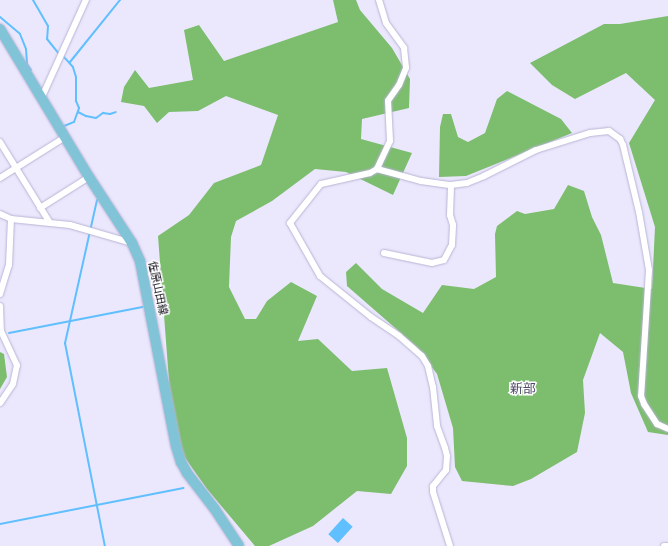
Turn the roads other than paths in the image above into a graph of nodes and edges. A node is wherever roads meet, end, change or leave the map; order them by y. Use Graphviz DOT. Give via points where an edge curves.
graph roads {
  1 [pos="86,0"];
  2 [pos="379,0"];
  3 [pos="0,30"];
  4 [pos="41,99"];
  5 [pos="65,137"];
  6 [pos="0,142"];
  7 [pos="16,168"];
  8 [pos="377,169"];
  9 [pos="89,177"];
  10 [pos="0,178"];
  11 [pos="451,185"];
  12 [pos="40,208"];
  13 [pos="0,214"];
  14 [pos="11,219"];
  15 [pos="50,223"];
  16 [pos="132,244"];
  17 [pos="384,253"];
  18 [pos="0,294"];
  19 [pos="0,306"];
  20 [pos="0,403"];
  21 [pos="668,429"];
  22 [pos="239,546"];
  23 [pos="450,546"];
  24 [pos="664,546"];
  25 [pos="668,546"];
  1 -- 4 [label="street"];
  2 -- 8 [label="street" via="386,23 404,48 406,68 400,85 388,101 390,141"];
  3 -- 4 [label="main road, 佐原山田線"];
  4 -- 5 [label="main road, 佐原山田線"];
  5 -- 7 [label="street"];
  5 -- 9 [label="main road, 佐原山田線"];
  6 -- 7 [label="street"];
  7 -- 10 [label="street"];
  7 -- 12 [label="street"];
  8 -- 11 [label="street" via="421,181"];
  8 -- 23 [label="street" via="370,173 321,184 290,223 320,276 371,317 400,336 422,356 428,366 437,426 447,456 446,470 433,486 433,492"];
  9 -- 12 [label="street"];
  9 -- 16 [label="main road, 佐原山田線"];
  11 -- 17 [label="street" via="452,245 444,260 432,263"];
  11 -- 21 [label="street" via="484,176 536,150 590,133 609,131 620,138 637,205 649,270 641,396 657,424"];
  12 -- 15 [label="street"];
  13 -- 14 [label="street"];
  14 -- 15 [label="street"];
  14 -- 18 [label="street" via="9,265"];
  15 -- 16 [label="street" via="90,231"];
  16 -- 22 [label="main road, 佐原山田線" via="140,261 181,462"];
  19 -- 20 [label="street" via="1,331 17,365 13,384"];
  24 -- 25 [label="street"];
}
